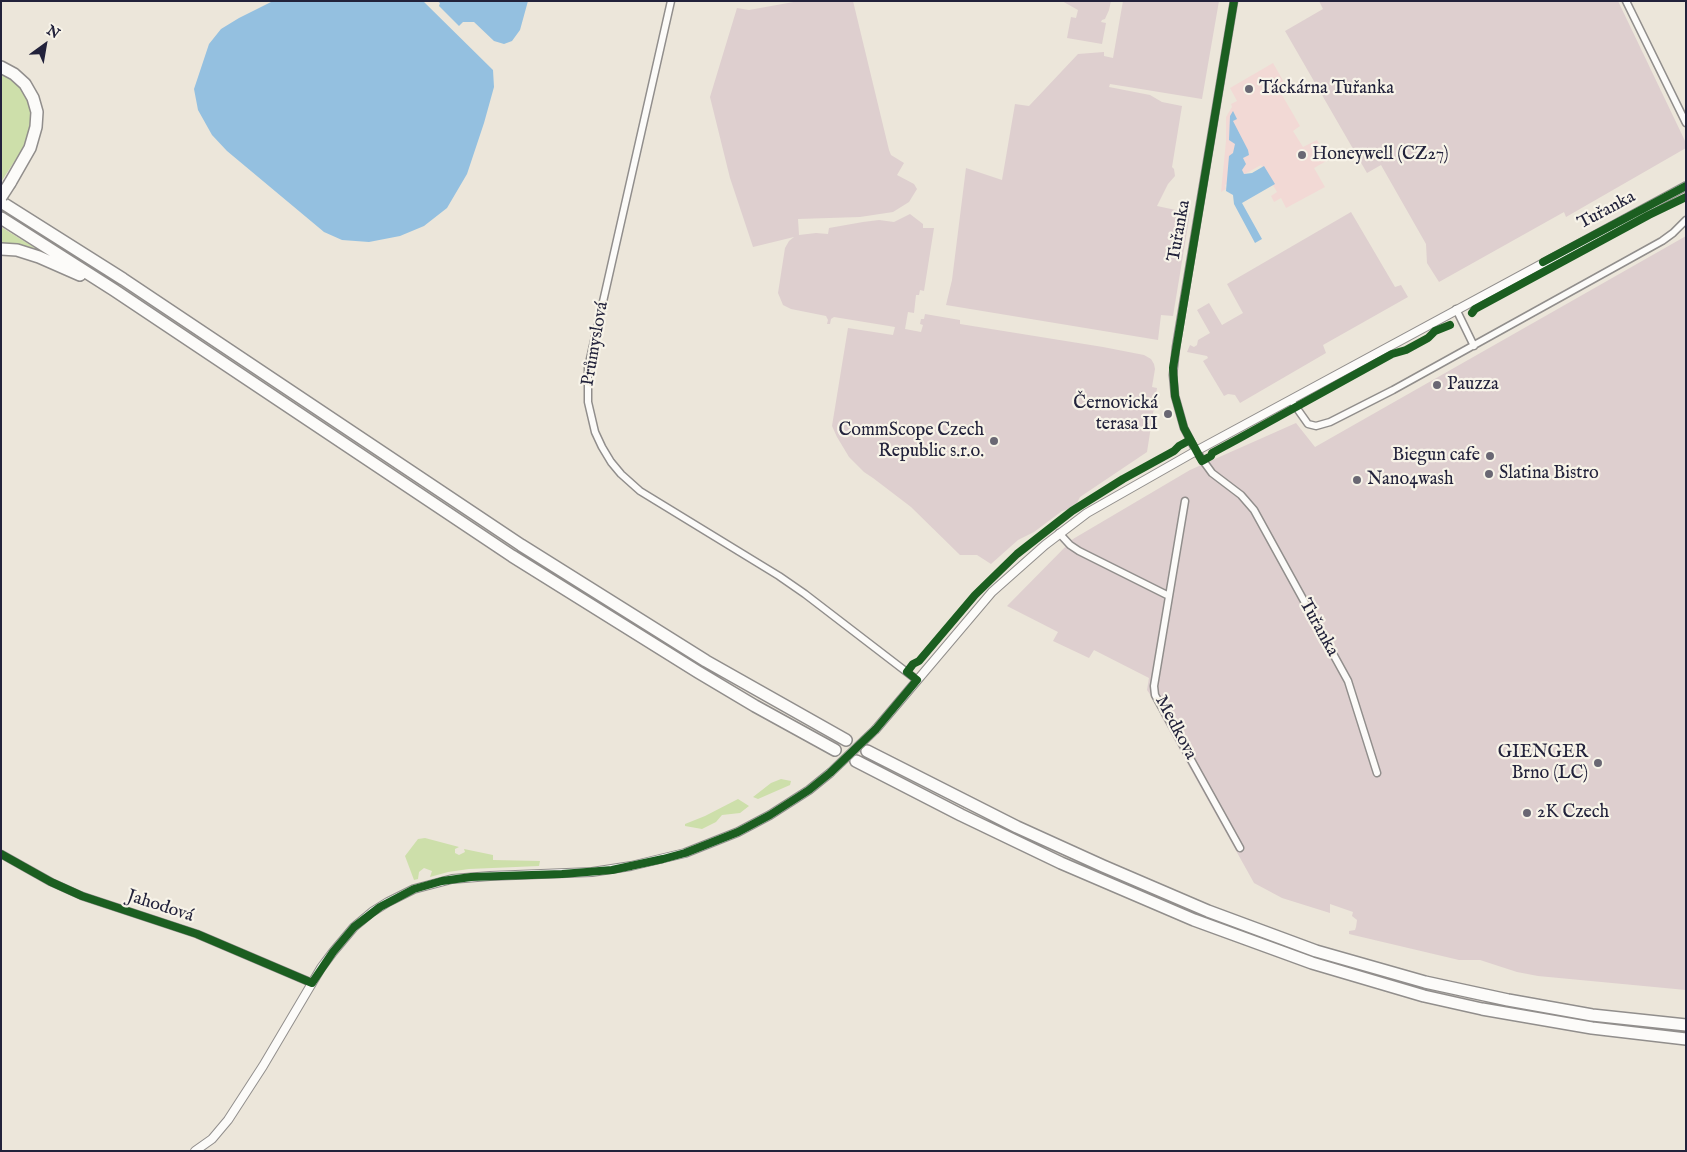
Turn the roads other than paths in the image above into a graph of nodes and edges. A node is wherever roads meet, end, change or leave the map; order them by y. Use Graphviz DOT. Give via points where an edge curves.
graph roads {
  1 [pos="671,1"];
  2 [pos="1234,1"];
  3 [pos="1626,1"];
  4 [pos="1,67"];
  5 [pos="1686,123"];
  6 [pos="1686,186"];
  7 [pos="1,197"];
  8 [pos="1,202"];
  9 [pos="17,212"];
  10 [pos="1,218"];
  11 [pos="1686,220"];
  12 [pos="1,249"];
  13 [pos="1456,309"];
  14 [pos="184,336"];
  15 [pos="1474,346"];
  16 [pos="1291,400"];
  17 [pos="1196,451"];
  18 [pos="1185,501"];
  19 [pos="1059,533"];
  20 [pos="1169,596"];
  21 [pos="917,680"];
  22 [pos="846,740"];
  23 [pos="835,750"];
  24 [pos="867,751"];
  25 [pos="856,761"];
  26 [pos="1377,773"];
  27 [pos="1240,848"];
  28 [pos="1,854"];
  29 [pos="312,983"];
  30 [pos="1686,1025"];
  31 [pos="1686,1039"];
  32 [pos="195,1151"];
  1 -- 21 [label="street, Průmyslová" via="588,368 588,402 595,432 616,468 640,491 799,590"];
  2 -- 17 [label="street, Tuřanka" via="1173,368 1175,396 1184,428"];
  3 -- 5 [label="street"];
  4 -- 7 [label="highway, bridge" via="25,84 37,112 30,148"];
  6 -- 13 [label="street, Tuřanka"];
  7 -- 9 [label="highway"];
  8 -- 9 [label="highway"];
  9 -- 22 [label="highway" via="123,279 521,545 706,661"];
  10 -- 14 [label="highway"];
  11 -- 15 [label="street" via="1662,241"];
  12 -- 14 [label="highway" via="39,257 76,273 146,318"];
  13 -- 15 [label="street"];
  13 -- 16 [label="street, Tuřanka"];
  14 -- 23 [label="highway" via="512,556 698,672"];
  15 -- 16 [label="street" via="1370,403 1321,425 1308,424"];
  16 -- 17 [label="street, Tuřanka"];
  17 -- 19 [label="street"];
  17 -- 26 [label="street, Tuřanka" via="1212,474 1241,495 1254,510 1348,681"];
  18 -- 20 [label="street, Medkova"];
  19 -- 20 [label="street" via="1079,552"];
  19 -- 21 [label="street" via="992,592"];
  20 -- 27 [label="street, Medkova" via="1155,695"];
  21 -- 29 [label="street, bridge" via="876,729 830,773 790,803 738,832 664,859 631,866 592,872 462,878 414,890 380,907 354,928"];
  24 -- 30 [label="highway" via="992,815 1094,862 1208,911 1316,950 1425,982 1508,1000 1592,1015"];
  25 -- 31 [label="highway" via="1070,867 1194,920 1312,963 1424,996 1482,1009 1575,1026"];
  28 -- 29 [label="street, Jahodová" via="96,902 197,934"];
  29 -- 32 [label="street" via="228,1120 212,1139"];
}
